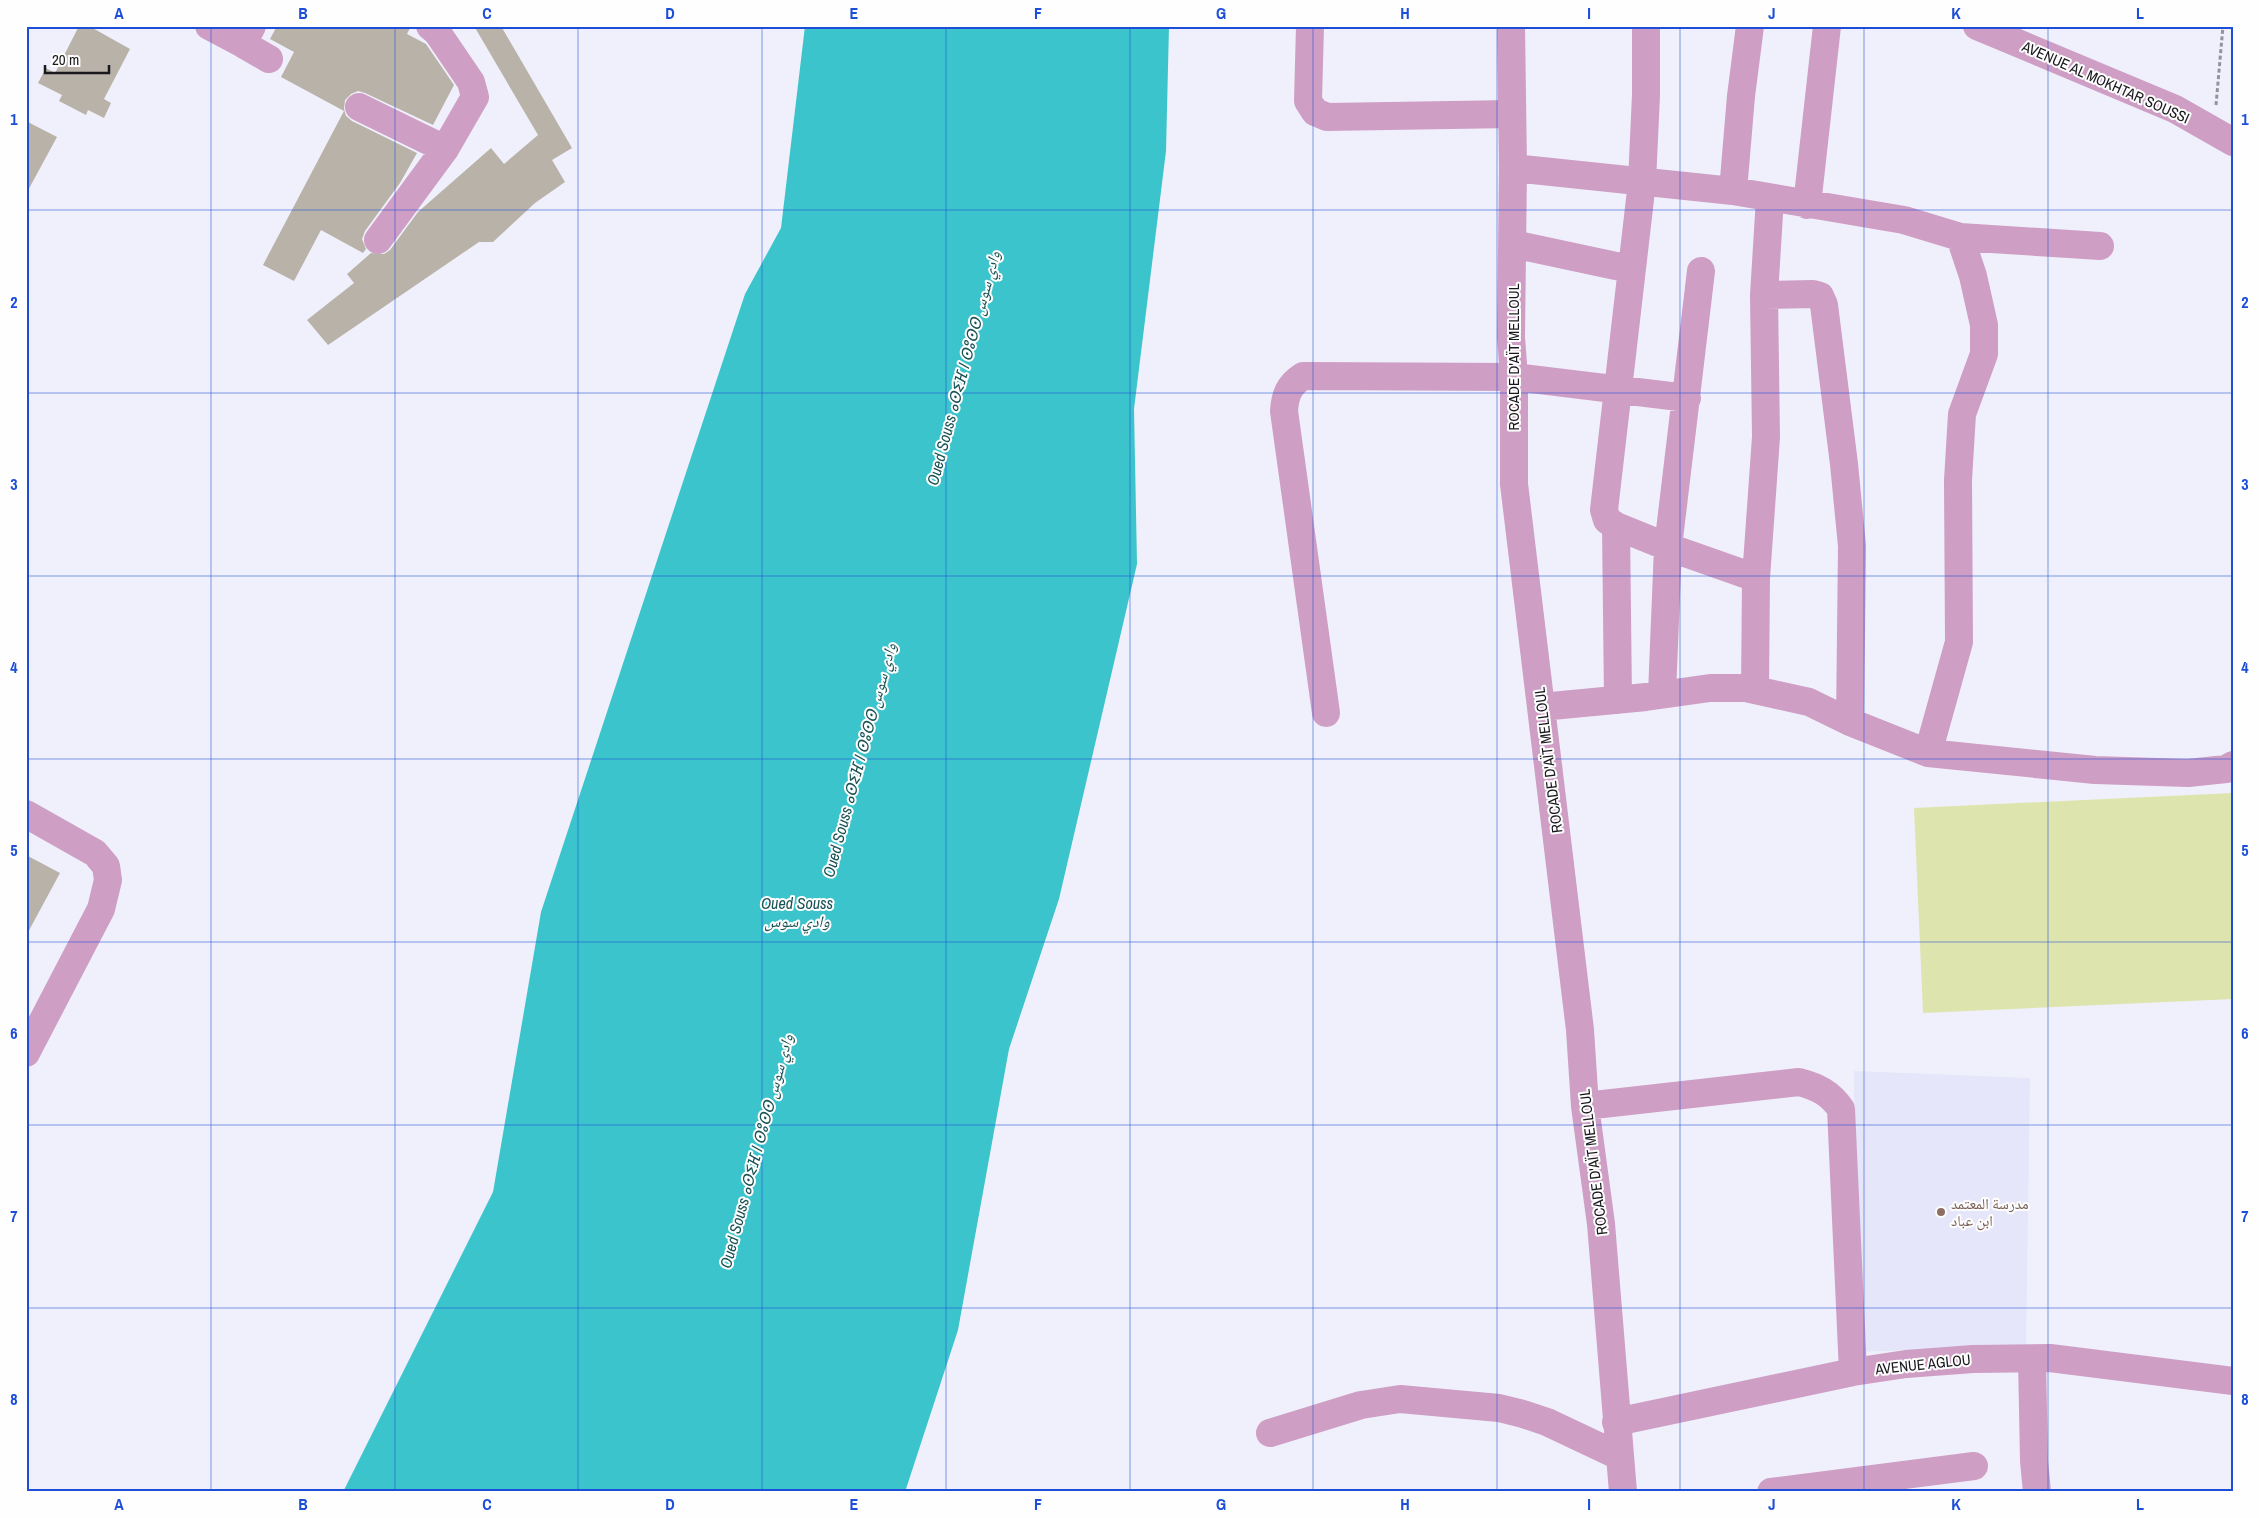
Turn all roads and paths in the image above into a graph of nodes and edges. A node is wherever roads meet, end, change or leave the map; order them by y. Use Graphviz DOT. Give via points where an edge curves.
graph roads {
  1 [pos="209,26"];
  2 [pos="430,26"];
  3 [pos="1310,26"];
  4 [pos="1511,26"];
  5 [pos="1646,26"];
  6 [pos="1750,26"];
  7 [pos="1827,26"];
  8 [pos="1977,26"];
  9 [pos="2223,26"];
  10 [pos="248,35"];
  11 [pos="269,59"];
  12 [pos="359,107"];
  13 [pos="1512,114"];
  14 [pos="2223,136"];
  15 [pos="445,149"];
  16 [pos="1513,168"];
  17 [pos="1642,182"];
  18 [pos="1734,191"];
  19 [pos="1770,198"];
  20 [pos="1807,205"];
  21 [pos="1960,237"];
  22 [pos="378,240"];
  23 [pos="1513,244"];
  24 [pos="2100,246"];
  25 [pos="1630,269"];
  26 [pos="1701,270"];
  27 [pos="1764,295"];
  28 [pos="1514,377"];
  29 [pos="1617,391"];
  30 [pos="1687,398"];
  31 [pos="1616,526"];
  32 [pos="1668,548"];
  33 [pos="1756,578"];
  34 [pos="1755,690"];
  35 [pos="1662,694"];
  36 [pos="1618,700"];
  37 [pos="1541,707"];
  38 [pos="1326,713"];
  39 [pos="1850,722"];
  40 [pos="1928,753"];
  41 [pos="2233,765"];
  42 [pos="26,814"];
  43 [pos="26,1054"];
  44 [pos="1585,1106"];
  45 [pos="2032,1359"];
  46 [pos="1852,1372"];
  47 [pos="2233,1381"];
  48 [pos="1616,1422"];
  49 [pos="1270,1433"];
  50 [pos="1619,1456"];
  51 [pos="1974,1466"];
  52 [pos="1623,1492"];
  53 [pos="1771,1492"];
  54 [pos="2037,1492"];
  1 -- 10 [label="street"];
  2 -- 15 [label="street" via="471,82 475,97"];
  3 -- 13 [label="street" via="1308,101 1315,112 1327,117"];
  4 -- 13 [label="street, ROCADE D'AÏT MELLOUL"];
  5 -- 17 [label="street"];
  6 -- 18 [label="street"];
  7 -- 20 [label="street"];
  8 -- 14 [label="street, AVENUE AL MOKHTAR SOUSSI" via="2175,109"];
  9 -- 14 [label="path"];
  10 -- 11 [label="street"];
  12 -- 15 [label="street"];
  13 -- 16 [label="street, ROCADE D'AÏT MELLOUL"];
  15 -- 22 [label="street"];
  16 -- 17 [label="street"];
  16 -- 23 [label="street, ROCADE D'AÏT MELLOUL"];
  17 -- 18 [label="street"];
  17 -- 25 [label="street"];
  18 -- 19 [label="street"];
  19 -- 20 [label="street"];
  19 -- 27 [label="street"];
  20 -- 21 [label="street" via="1904,220"];
  21 -- 24 [label="street"];
  21 -- 40 [label="street" via="1984,325 1984,354 1962,414 1958,480 1959,642"];
  23 -- 25 [label="street"];
  23 -- 28 [label="street, ROCADE D'AÏT MELLOUL" via="1511,337"];
  25 -- 29 [label="street"];
  26 -- 30 [label="street"];
  27 -- 33 [label="street" via="1766,437"];
  27 -- 39 [label="street" via="1813,294 1820,296 1824,304 1852,546"];
  28 -- 29 [label="street"];
  28 -- 37 [label="street, ROCADE D'AÏT MELLOUL" via="1514,484"];
  28 -- 38 [label="street" via="1303,376 1293,382 1285,396"];
  29 -- 30 [label="street"];
  29 -- 31 [label="street" via="1604,510 1607,520"];
  30 -- 32 [label="street"];
  31 -- 32 [label="street"];
  31 -- 36 [label="street"];
  32 -- 33 [label="street"];
  32 -- 35 [label="street"];
  33 -- 34 [label="street"];
  34 -- 35 [label="street" via="1710,688"];
  34 -- 39 [label="street" via="1809,702"];
  35 -- 36 [label="street"];
  36 -- 37 [label="street"];
  37 -- 44 [label="street, ROCADE D'AÏT MELLOUL" via="1580,1030"];
  39 -- 40 [label="street"];
  40 -- 41 [label="street" via="2095,770 2188,773 2226,769"];
  42 -- 43 [label="street" via="95,853 106,866 108,880 101,909"];
  44 -- 46 [label="street" via="1799,1082 1818,1087 1832,1096 1841,1109"];
  44 -- 48 [label="street, ROCADE D'AÏT MELLOUL" via="1601,1224"];
  45 -- 46 [label="street, AVENUE AGLOU" via="1916,1363"];
  45 -- 47 [label="street, AVENUE AGLOU" via="2094,1362"];
  45 -- 54 [label="street"];
  46 -- 48 [label="street, AVENUE AGLOU"];
  48 -- 50 [label="street, ROCADE D'AÏT MELLOUL"];
  49 -- 50 [label="street" via="1361,1405 1400,1399 1499,1408 1523,1414"];
  50 -- 52 [label="street, ROCADE D'AÏT MELLOUL"];
  51 -- 53 [label="street"];
}
